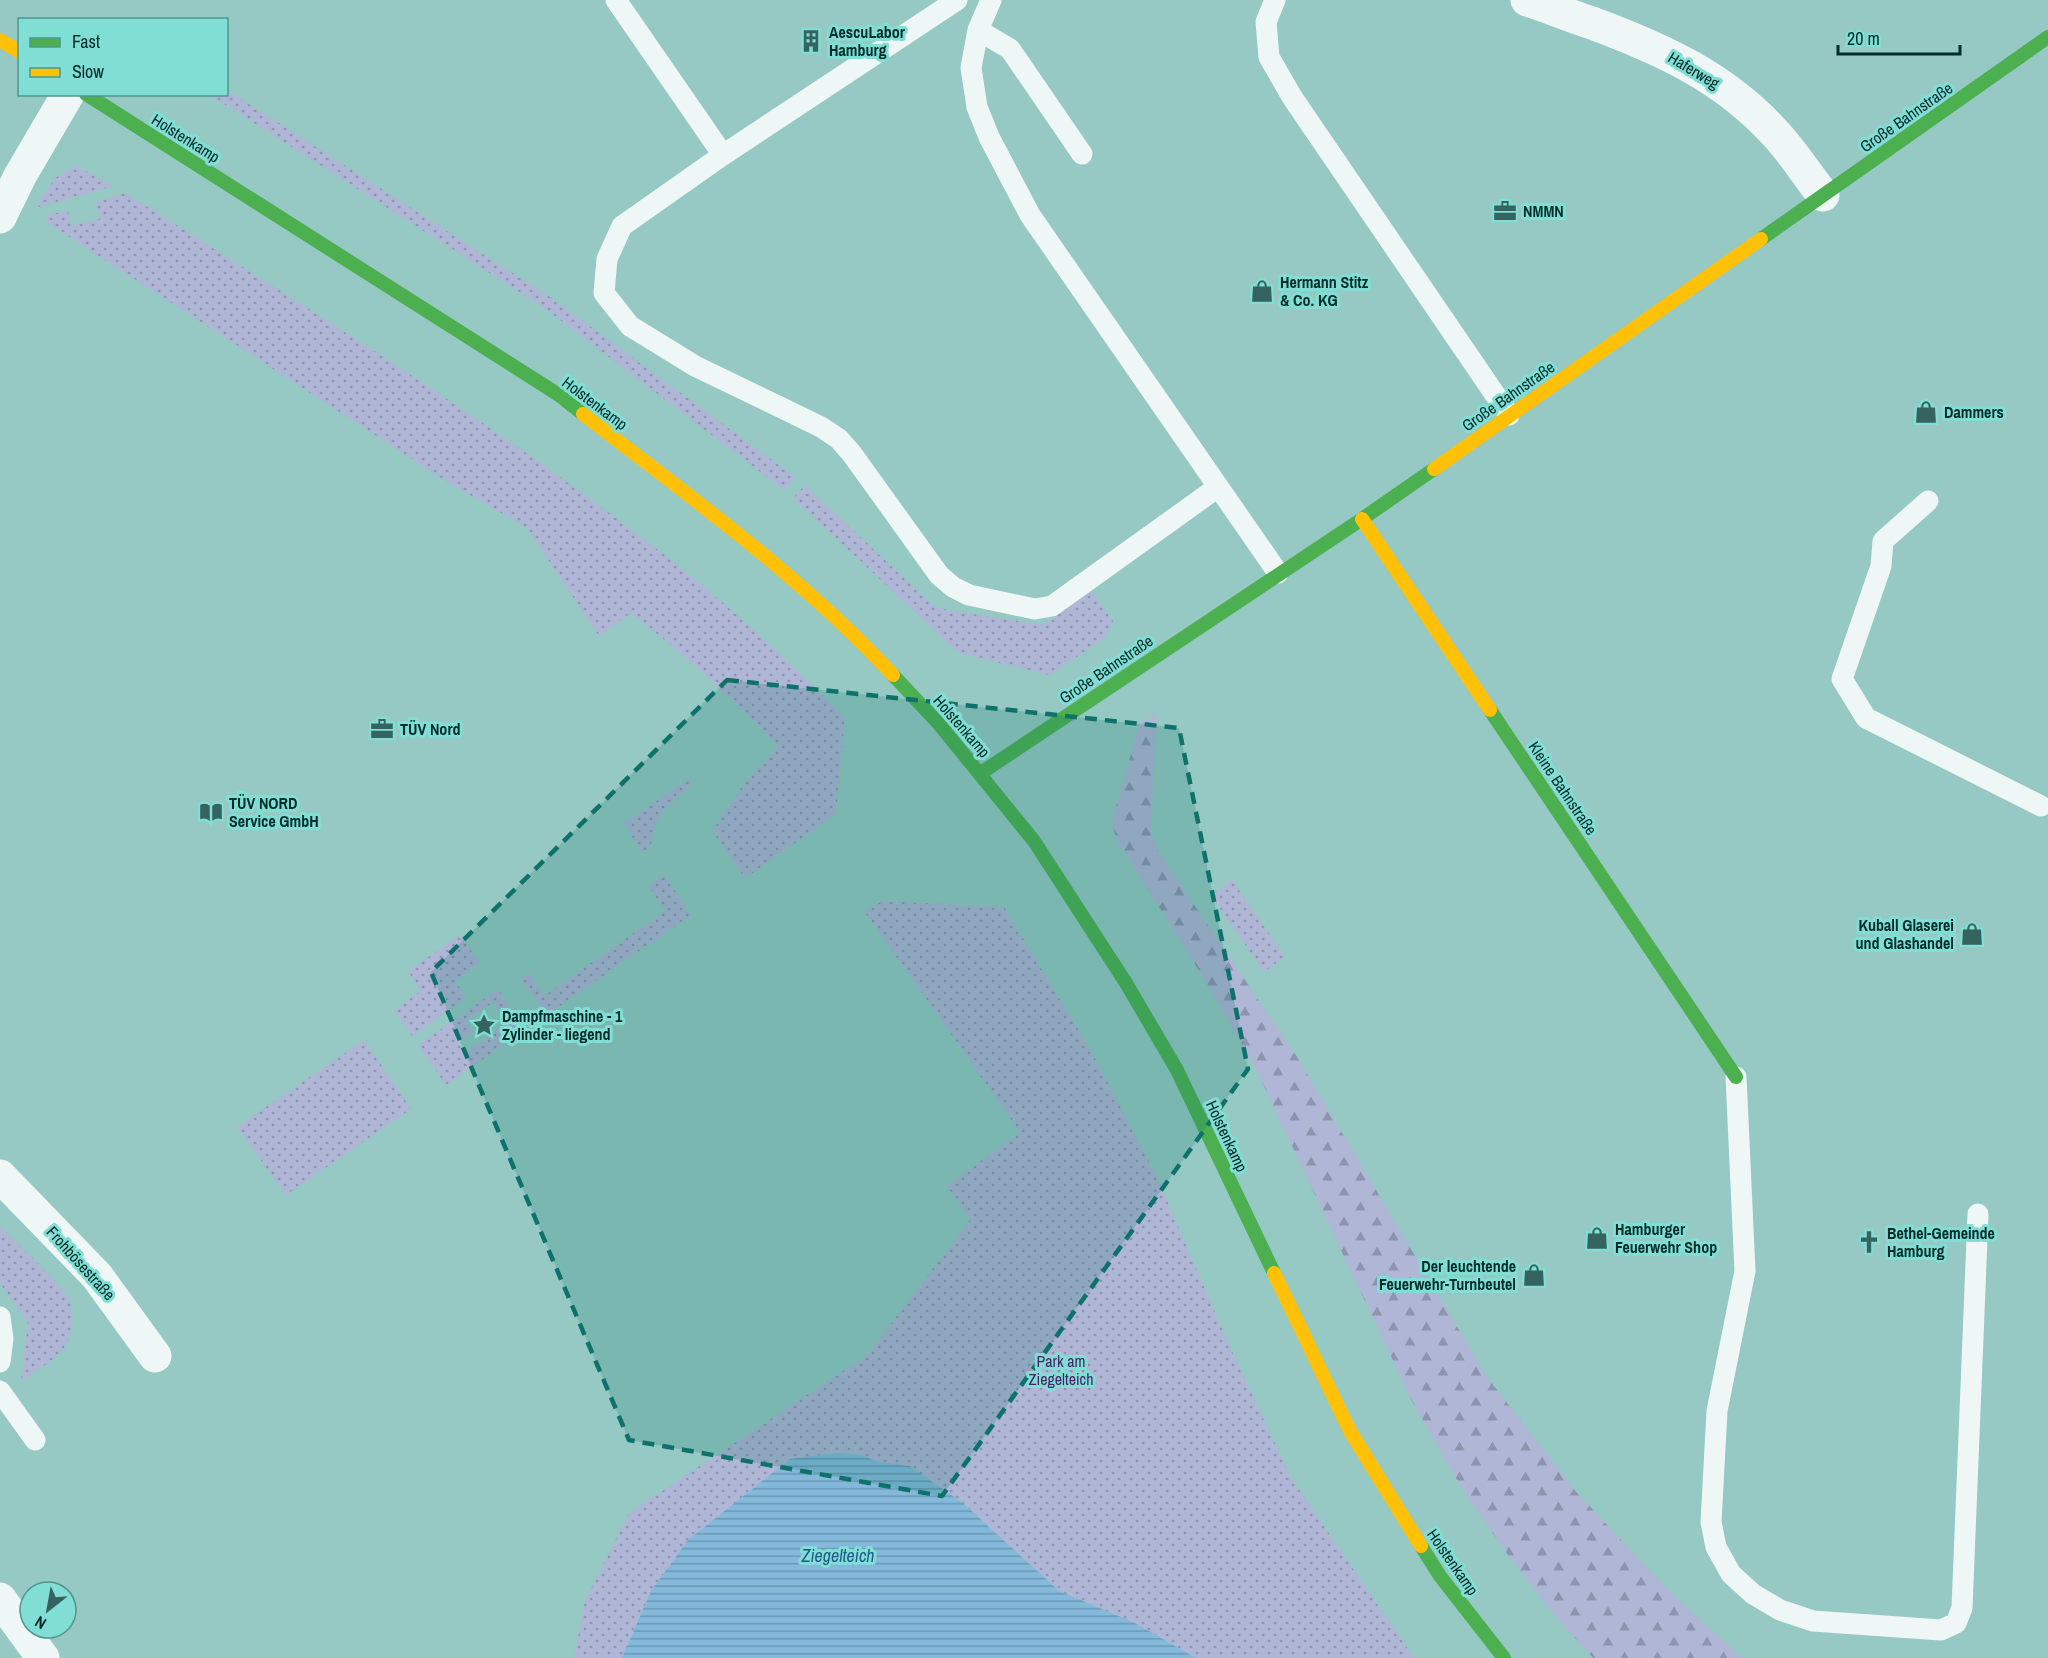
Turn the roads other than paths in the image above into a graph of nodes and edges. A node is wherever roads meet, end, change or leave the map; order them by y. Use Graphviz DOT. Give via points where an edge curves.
graph roads {
  1 [pos="616,0"];
  2 [pos="957,0"];
  3 [pos="991,0"];
  4 [pos="1275,0"];
  5 [pos="1527,0"];
  6 [pos="978,30"];
  7 [pos="2048,37"];
  8 [pos="0,40"];
  9 [pos="18,51"];
  10 [pos="67,96"];
  11 [pos="89,96"];
  12 [pos="1082,154"];
  13 [pos="723,155"];
  14 [pos="1823,195"];
  15 [pos="0,217"];
  16 [pos="1509,415"];
  17 [pos="1218,487"];
  18 [pos="1928,501"];
  19 [pos="1362,519"];
  20 [pos="1278,573"];
  21 [pos="981,773"];
  22 [pos="2041,806"];
  23 [pos="1736,1077"];
  24 [pos="0,1176"];
  25 [pos="1978,1214"];
  26 [pos="0,1317"];
  27 [pos="155,1356"];
  28 [pos="0,1362"];
  29 [pos="0,1391"];
  30 [pos="35,1440"];
  31 [pos="0,1599"];
  32 [pos="43,1658"];
  33 [pos="1504,1658"];
  1 -- 13 [label="lane"];
  2 -- 13 [label="lane"];
  3 -- 6 [label="lane"];
  4 -- 16 [label="lane" via="1266,22 1269,57 1292,97"];
  5 -- 14 [label="street, Haferweg" via="1644,42 1718,83 1776,134"];
  6 -- 12 [label="lane" via="1010,49"];
  6 -- 17 [label="lane" via="971,68 977,107 989,137 1030,215"];
  7 -- 14 [label="main road, Große Bahnstraße"];
  8 -- 9 [label="main road"];
  10 -- 15 [label="street"];
  11 -- 21 [label="main road, Holstenkamp" via="559,395 816,598 897,678"];
  13 -- 17 [label="lane" via="622,226 607,259 604,293 630,326 686,360 838,439 939,575 953,587 969,595 1035,609 1052,606"];
  14 -- 16 [label="main road, Große Bahnstraße"];
  16 -- 19 [label="main road, Große Bahnstraße"];
  17 -- 20 [label="lane"];
  18 -- 22 [label="lane" via="1883,541 1881,566 1842,679 1866,718"];
  19 -- 20 [label="main road, Große Bahnstraße"];
  19 -- 23 [label="main road, Kleine Bahnstraße"];
  20 -- 21 [label="main road, Große Bahnstraße"];
  21 -- 33 [label="main road, Holstenkamp" via="1040,850 1126,982 1178,1070 1350,1431 1440,1576"];
  23 -- 25 [label="lane" via="1745,1271 1717,1411 1711,1522 1716,1547 1731,1574 1753,1594 1780,1610 1813,1621 1941,1629 1956,1623 1962,1608"];
  24 -- 27 [label="street, Frohbösestraße" via="97,1276"];
  26 -- 28 [label="lane"];
  29 -- 30 [label="lane"];
  31 -- 32 [label="street"];
}
